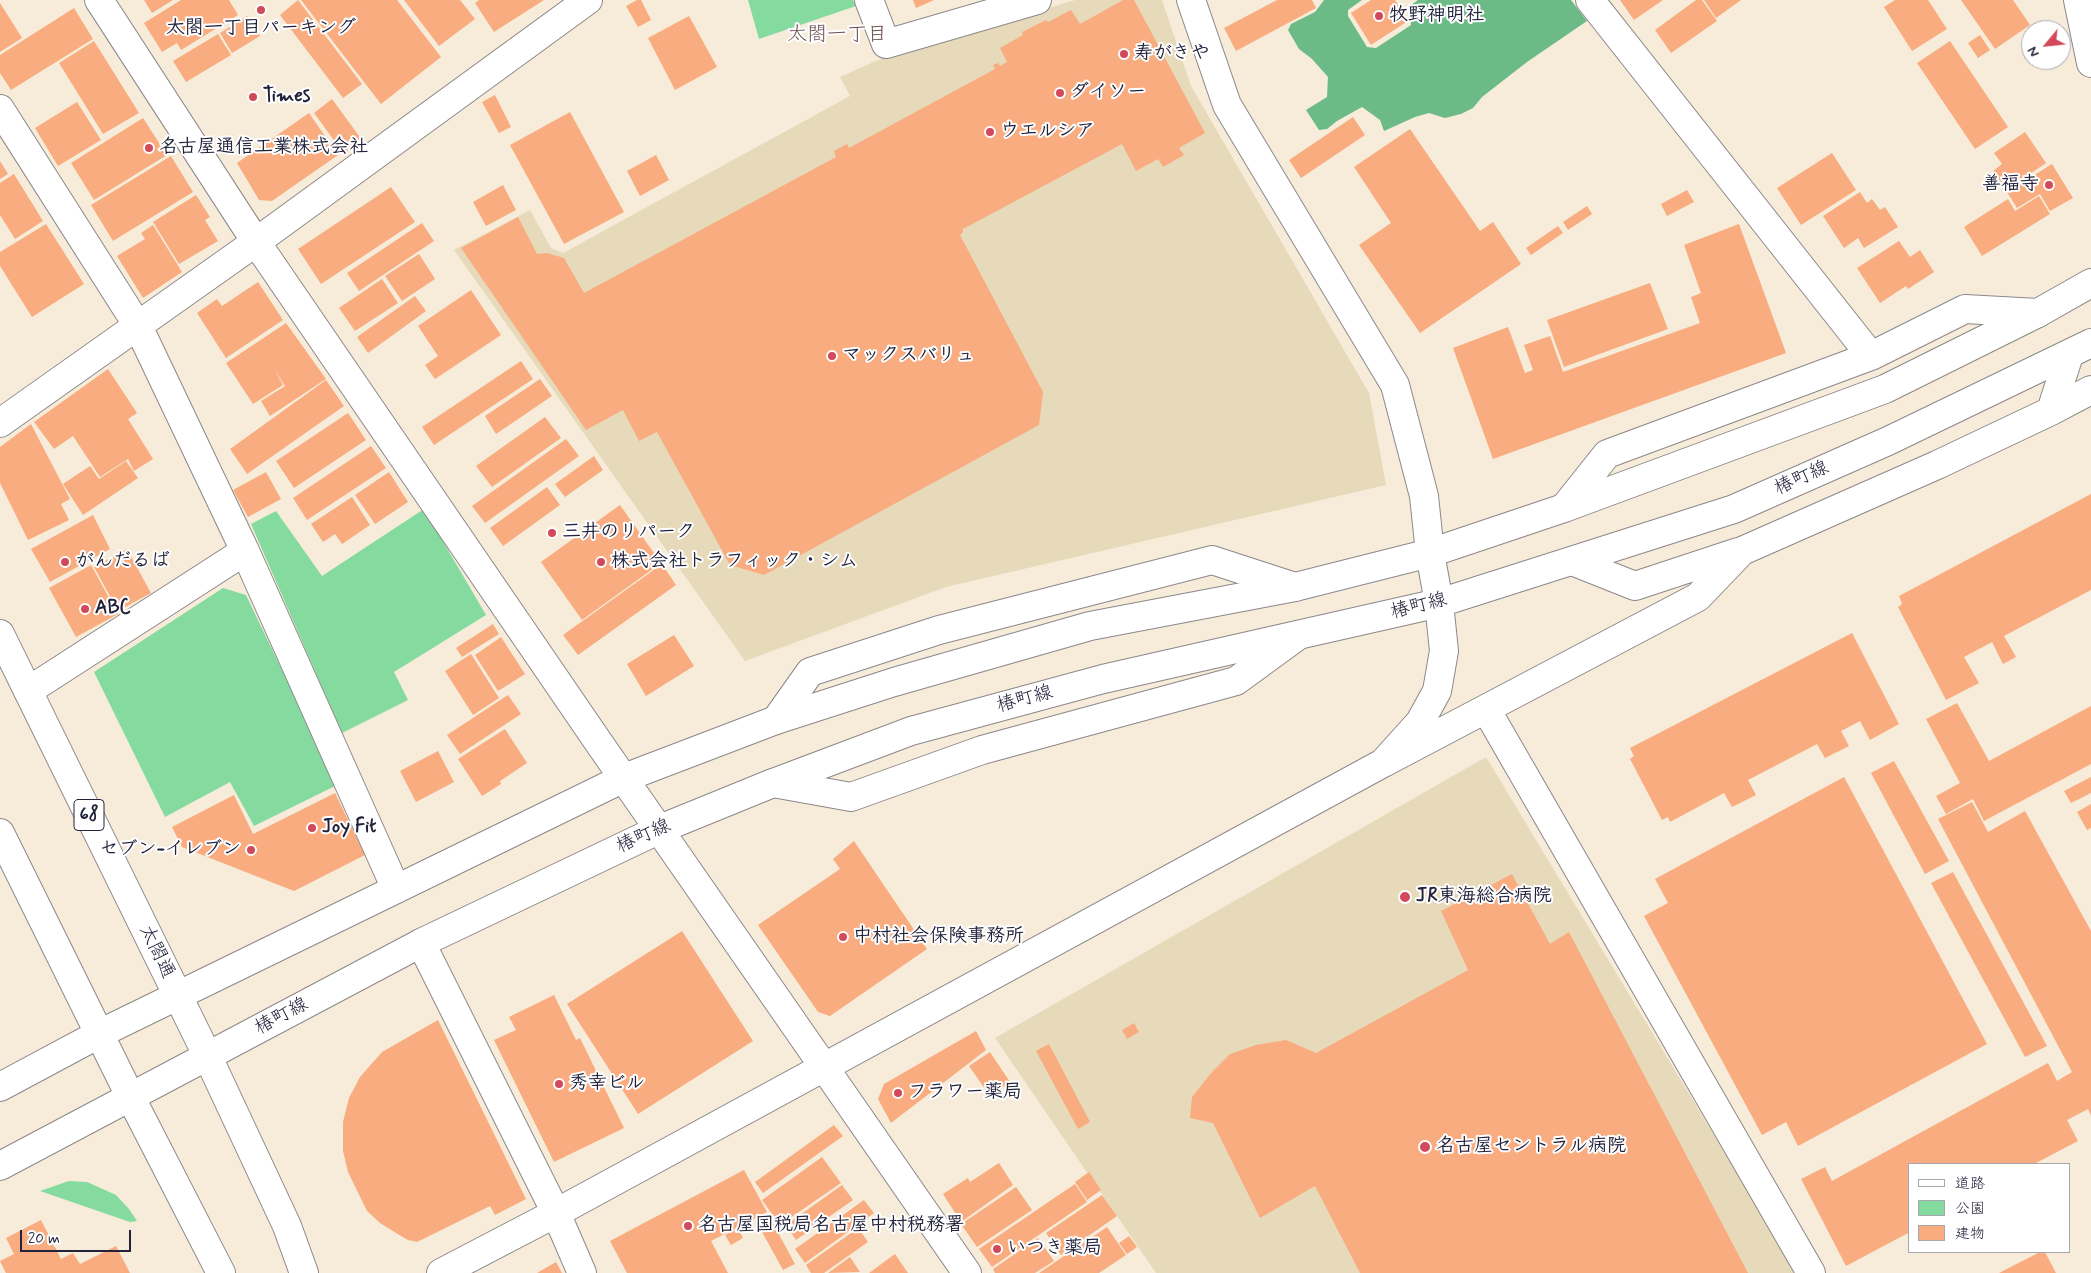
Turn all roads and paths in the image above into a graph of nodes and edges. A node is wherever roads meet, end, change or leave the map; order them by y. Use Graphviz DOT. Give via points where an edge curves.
graph roads {
  1 [pos="99,0"];
  2 [pos="588,0"];
  3 [pos="869,0"];
  4 [pos="1037,0"];
  5 [pos="1191,0"];
  6 [pos="1590,0"];
  7 [pos="2078,0"];
  8 [pos="2091,63"];
  9 [pos="0,109"];
  10 [pos="256,242"];
  11 [pos="2091,283"];
  12 [pos="2038,313"];
  13 [pos="138,326"];
  14 [pos="2080,349"];
  15 [pos="1871,356"];
  16 [pos="2091,390"];
  17 [pos="2051,411"];
  18 [pos="0,423"];
  19 [pos="1564,508"];
  20 [pos="245,551"];
  21 [pos="1742,551"];
  22 [pos="1430,553"];
  23 [pos="1572,561"];
  24 [pos="1295,587"];
  25 [pos="1439,603"];
  26 [pos="0,634"];
  27 [pos="1299,635"];
  28 [pos="28,691"];
  29 [pos="1486,709"];
  30 [pos="776,720"];
  31 [pos="1383,763"];
  32 [pos="624,778"];
  33 [pos="773,783"];
  34 [pos="660,829"];
  35 [pos="0,834"];
  36 [pos="396,889"];
  37 [pos="421,943"];
  38 [pos="178,997"];
  39 [pos="99,1034"];
  40 [pos="208,1057"];
  41 [pos="823,1067"];
  42 [pos="0,1087"];
  43 [pos="130,1096"];
  44 [pos="0,1166"];
  45 [pos="556,1213"];
  46 [pos="221,1273"];
  47 [pos="304,1273"];
  48 [pos="441,1273"];
  49 [pos="582,1273"];
  50 [pos="967,1273"];
  51 [pos="1811,1273"];
  1 -- 10 [label="street"];
  2 -- 10 [label="street"];
  3 -- 4 [label="street" via="886,44"];
  5 -- 22 [label="street" via="1227,105 1395,384 1424,496"];
  6 -- 15 [label="street"];
  7 -- 8 [label="street"];
  9 -- 13 [label="street"];
  10 -- 13 [label="street"];
  10 -- 32 [label="street"];
  11 -- 12 [label="street"];
  12 -- 15 [label="street" via="1965,309"];
  12 -- 19 [label="street" via="1886,389"];
  13 -- 18 [label="street"];
  13 -- 20 [label="street"];
  14 -- 17 [label="street"];
  14 -- 23 [label="street, 椿町線" via="1888,441 1734,508"];
  15 -- 19 [label="street" via="1607,454"];
  16 -- 17 [label="street"];
  17 -- 21 [label="street" via="1937,466"];
  19 -- 22 [label="street"];
  20 -- 28 [label="street"];
  20 -- 36 [label="street"];
  21 -- 23 [label="street" via="1635,586"];
  21 -- 29 [label="street" via="1698,597"];
  22 -- 24 [label="street"];
  22 -- 25 [label="street"];
  23 -- 25 [label="street, 椿町線"];
  24 -- 30 [label="street" via="1090,626 894,682"];
  24 -- 30 [label="street" via="1212,560 940,630 810,672"];
  25 -- 27 [label="street, 椿町線"];
  25 -- 31 [label="street" via="1444,651 1437,691 1420,722"];
  26 -- 28 [label="street, 太閤通 / 68"];
  27 -- 33 [label="street, 椿町線" via="1103,679 911,731"];
  27 -- 33 [label="street" via="1236,681 982,750 851,797"];
  28 -- 38 [label="street, 太閤通 / 68"];
  29 -- 31 [label="street"];
  29 -- 51 [label="street"];
  30 -- 32 [label="street"];
  31 -- 41 [label="street"];
  32 -- 34 [label="street"];
  32 -- 36 [label="street"];
  33 -- 34 [label="street, 椿町線"];
  34 -- 37 [label="street, 椿町線"];
  34 -- 41 [label="street"];
  35 -- 39 [label="street"];
  36 -- 38 [label="street"];
  37 -- 40 [label="street, 椿町線"];
  37 -- 45 [label="street"];
  38 -- 39 [label="street"];
  38 -- 40 [label="street, 太閤通 / 68"];
  39 -- 42 [label="street"];
  39 -- 43 [label="street"];
  40 -- 43 [label="street, 椿町線"];
  40 -- 47 [label="street, 太閤通 / 68" via="287,1226"];
  41 -- 45 [label="street"];
  41 -- 50 [label="street"];
  43 -- 44 [label="street, 椿町線"];
  43 -- 46 [label="street"];
  45 -- 48 [label="street"];
  45 -- 49 [label="street"];
}
